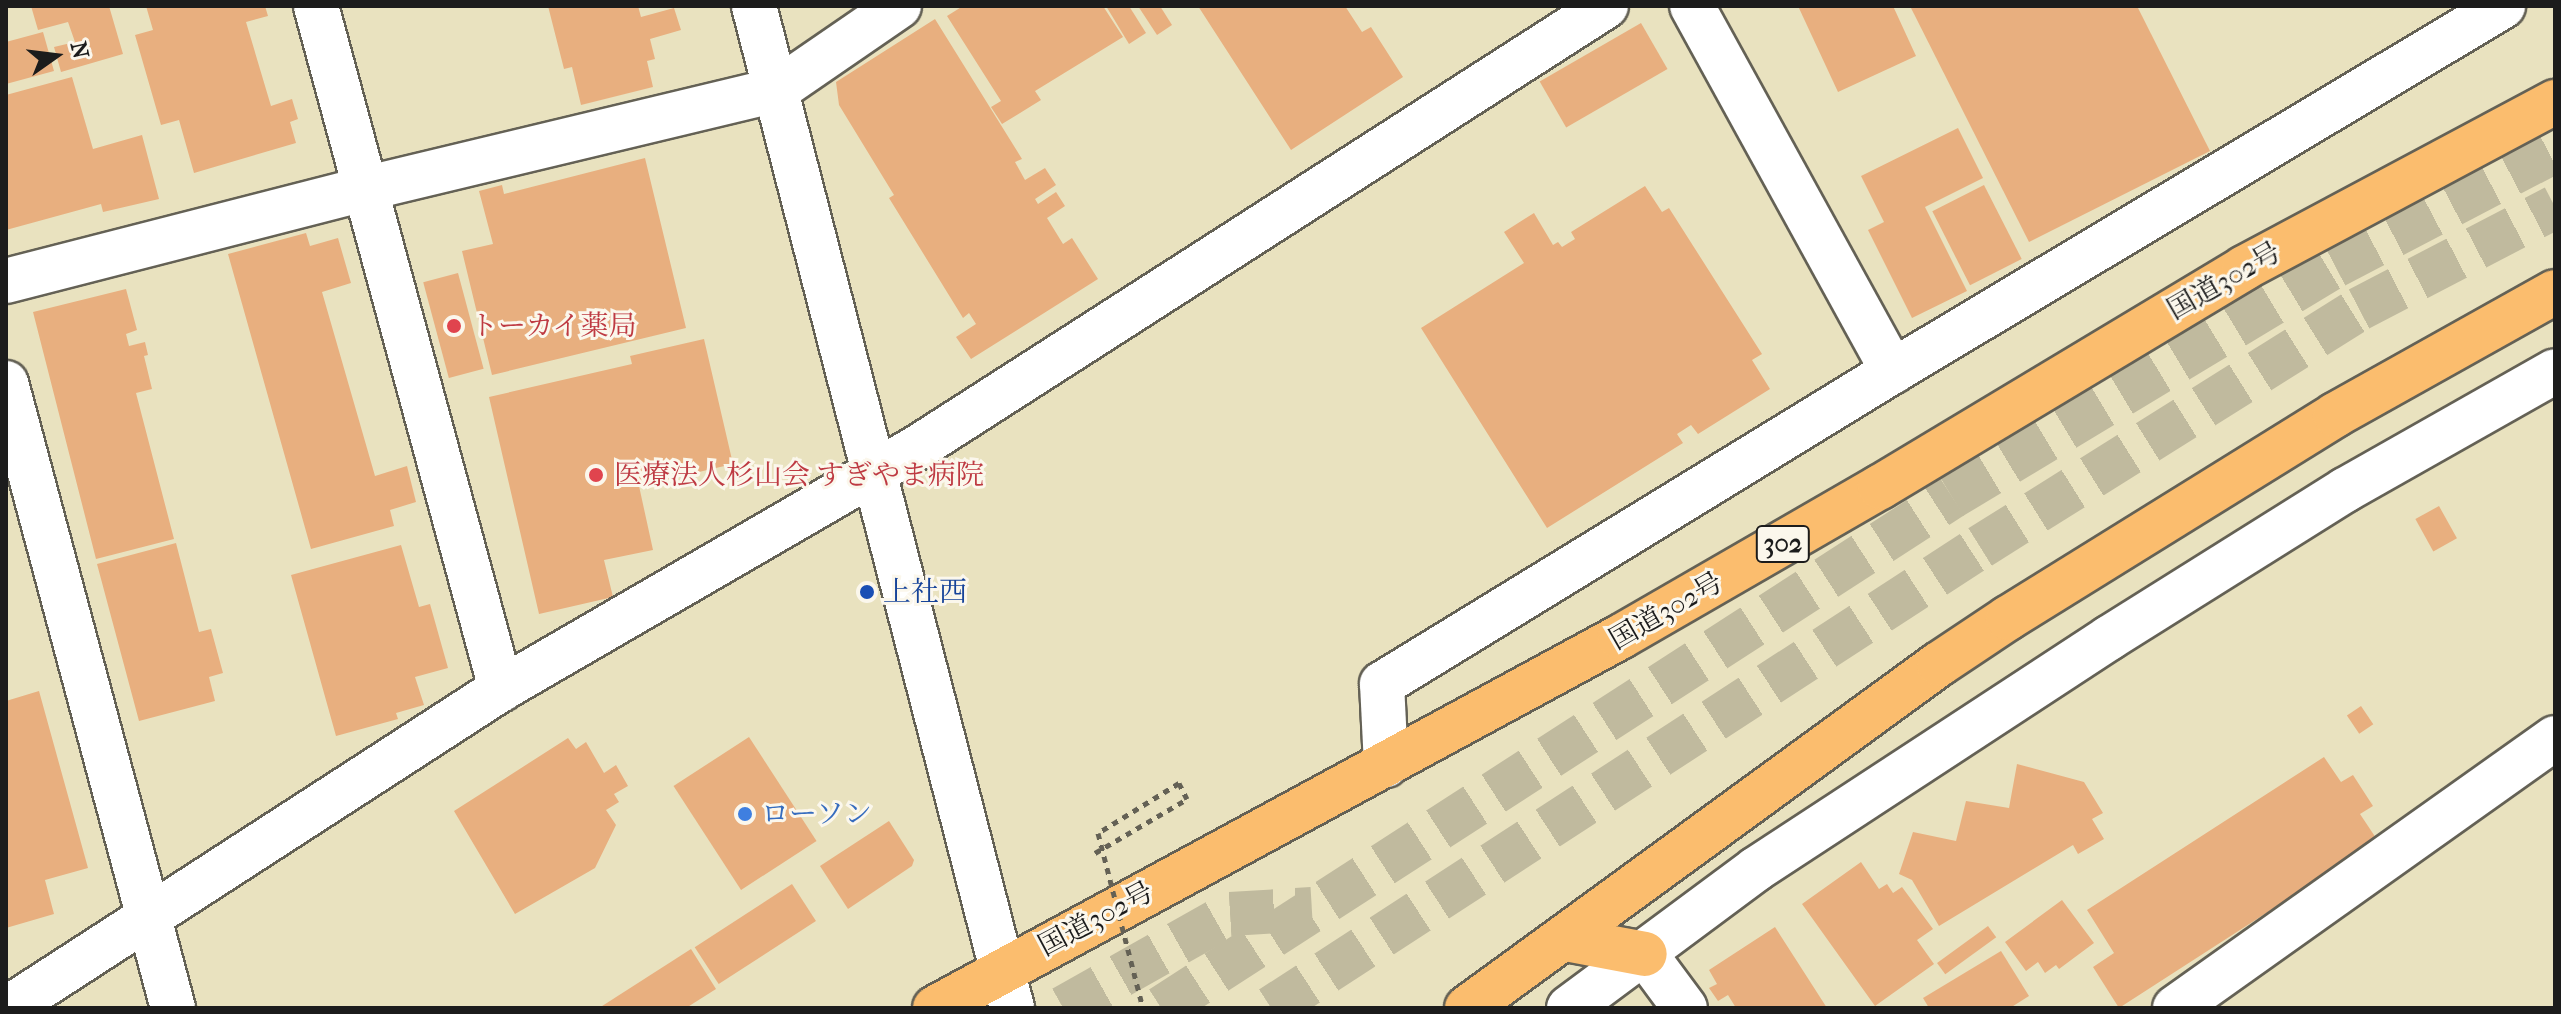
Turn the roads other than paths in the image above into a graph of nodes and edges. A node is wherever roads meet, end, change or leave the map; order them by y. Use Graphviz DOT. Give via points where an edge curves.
graph roads {
  1 [pos="316,6"];
  2 [pos="754,6"];
  3 [pos="899,6"];
  4 [pos="1606,6"];
  5 [pos="1692,6"];
  6 [pos="2503,6"];
  7 [pos="777,90"];
  8 [pos="2555,102"];
  9 [pos="368,188"];
  10 [pos="6,281"];
  11 [pos="2555,292"];
  12 [pos="1893,371"];
  13 [pos="2555,371"];
  14 [pos="6,383"];
  15 [pos="873,470"];
  16 [pos="501,689"];
  17 [pos="2555,738"];
  18 [pos="1386,765"];
  19 [pos="150,916"];
  20 [pos="1565,939"];
  21 [pos="1645,954"];
  22 [pos="1007,989"];
  23 [pos="8,1008"];
  24 [pos="173,1008"];
  25 [pos="935,1008"];
  26 [pos="1467,1008"];
  27 [pos="1569,1008"];
  28 [pos="1685,1008"];
  29 [pos="2175,1008"];
  1 -- 9 [label="street"];
  2 -- 7 [label="street"];
  3 -- 7 [label="street"];
  4 -- 15 [label="street" via="933,437"];
  5 -- 12 [label="street"];
  6 -- 12 [label="street"];
  7 -- 9 [label="street"];
  7 -- 15 [label="street"];
  8 -- 18 [label="highway, 国道302号 / 302" via="2244,268 1706,589"];
  9 -- 10 [label="street"];
  9 -- 16 [label="street"];
  11 -- 20 [label="highway" via="2335,415 2008,618"];
  12 -- 18 [label="street" via="1382,684"];
  13 -- 21 [label="street" via="2345,490 2109,638 1756,869"];
  14 -- 19 [label="street"];
  15 -- 16 [label="street"];
  15 -- 22 [label="street"];
  16 -- 19 [label="street"];
  17 -- 29 [label="street"];
  18 -- 22 [label="highway, 国道302号 / 302"];
  19 -- 23 [label="street"];
  19 -- 24 [label="street"];
  20 -- 21 [label="highway"];
  20 -- 26 [label="highway"];
  21 -- 27 [label="street"];
  21 -- 28 [label="street"];
  22 -- 25 [label="highway, 国道302号 / 302"];
}
